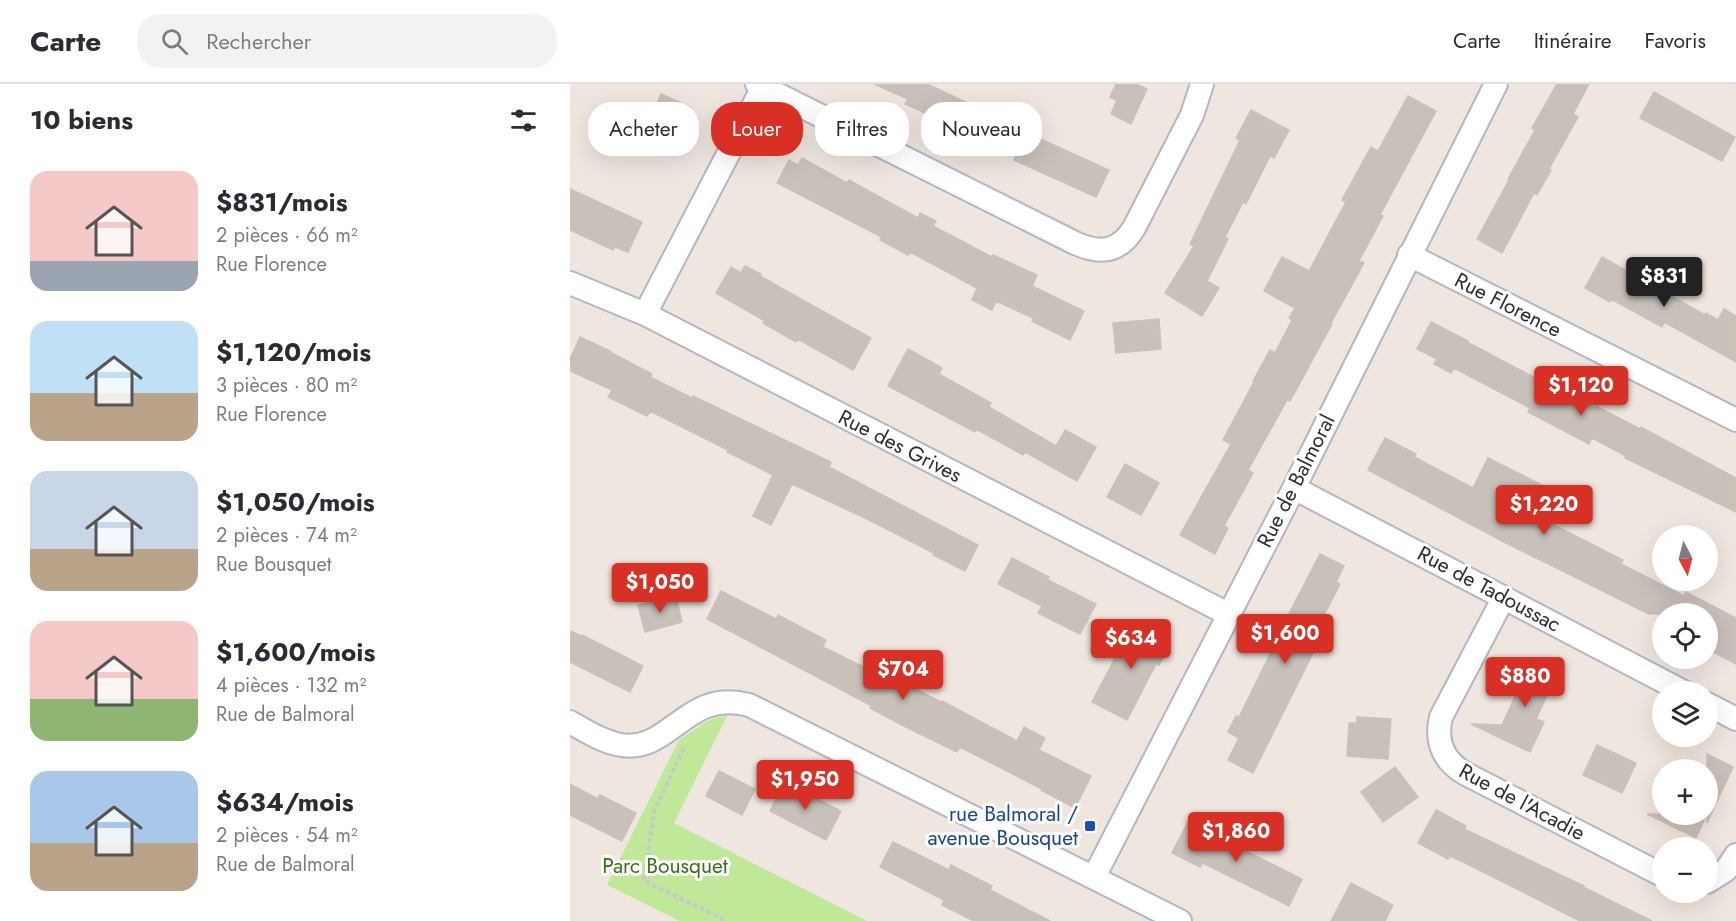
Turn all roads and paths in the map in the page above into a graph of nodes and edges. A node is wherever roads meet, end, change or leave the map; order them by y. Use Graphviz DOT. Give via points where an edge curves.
graph roads {
  1 [pos="1202,84"];
  2 [pos="1496,84"];
  3 [pos="760,85"];
  4 [pos="1409,255"];
  5 [pos="570,282"];
  6 [pos="645,314"];
  7 [pos="1736,420"];
  8 [pos="1294,488"];
  9 [pos="1504,597"];
  10 [pos="1228,614"];
  11 [pos="1663,681"];
  12 [pos="1718,710"];
  13 [pos="1736,719"];
  14 [pos="570,722"];
  15 [pos="684,747"];
  16 [pos="1736,855"];
  17 [pos="1652,870"];
  18 [pos="1718,875"];
  19 [pos="1094,877"];
  20 [pos="728,921"];
  21 [pos="1180,921"];
  1 -- 3 [label="street" via="1192,115 1131,235 1107,250 1087,249 1074,243"];
  2 -- 4 [label="street, Rue de Balmoral"];
  3 -- 6 [label="street"];
  4 -- 7 [label="street, Rue Florence"];
  4 -- 8 [label="street, Rue de Balmoral"];
  5 -- 6 [label="street, Rue des Grives"];
  6 -- 10 [label="street, Rue des Grives"];
  8 -- 9 [label="street, Rue de Tadoussac"];
  8 -- 10 [label="street, Rue de Balmoral"];
  9 -- 11 [label="street, Rue de Tadoussac"];
  9 -- 17 [label="street, Rue de l'Acadie" via="1441,717 1439,739 1443,753 1466,774"];
  10 -- 19 [label="street, Rue de Balmoral"];
  12 -- 13 [label="street"];
  14 -- 19 [label="street" via="612,743 638,745 654,740 708,705 725,701 750,705"];
  15 -- 20 [label="path" via="654,811 644,881"];
  16 -- 18 [label="street"];
  19 -- 21 [label="street"];
}
